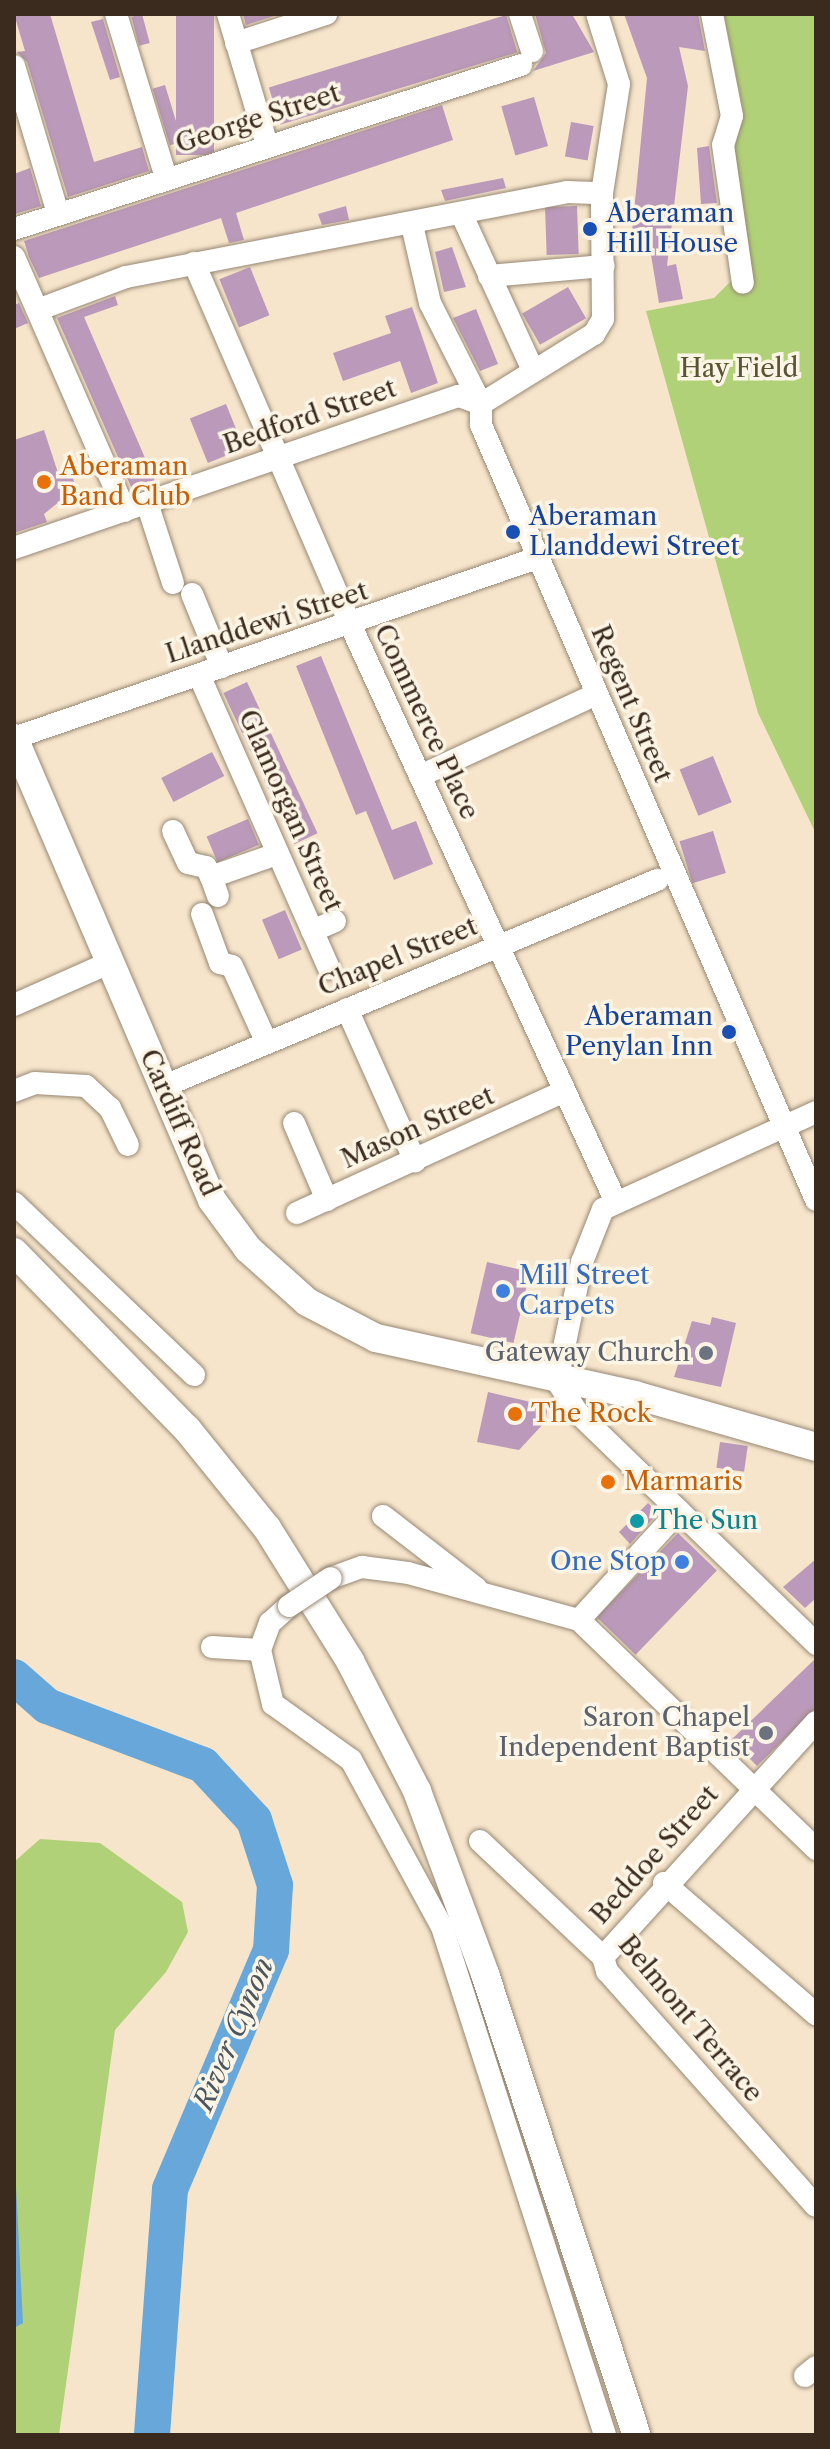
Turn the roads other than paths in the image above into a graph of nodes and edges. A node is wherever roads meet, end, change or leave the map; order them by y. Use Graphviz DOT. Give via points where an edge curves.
graph roads {
  1 [pos="116,14"];
  2 [pos="228,14"];
  3 [pos="326,14"];
  4 [pos="520,14"];
  5 [pos="597,14"];
  6 [pos="712,14"];
  7 [pos="236,43"];
  8 [pos="14,66"];
  9 [pos="267,145"];
  10 [pos="166,178"];
  11 [pos="602,193"];
  12 [pos="461,213"];
  13 [pos="58,214"];
  14 [pos="412,225"];
  15 [pos="14,229"];
  16 [pos="14,257"];
  17 [pos="194,263"];
  18 [pos="604,266"];
  19 [pos="489,276"];
  20 [pos="743,283"];
  21 [pos="40,309"];
  22 [pos="532,368"];
  23 [pos="481,404"];
  24 [pos="276,457"];
  25 [pos="147,503"];
  26 [pos="125,511"];
  27 [pos="14,548"];
  28 [pos="537,558"];
  29 [pos="351,626"];
  30 [pos="222,667"];
  31 [pos="199,675"];
  32 [pos="597,694"];
  33 [pos="14,738"];
  34 [pos="420,776"];
  35 [pos="173,831"];
  36 [pos="277,854"];
  37 [pos="657,880"];
  38 [pos="202,914"];
  39 [pos="335,921"];
  40 [pos="312,931"];
  41 [pos="498,946"];
  42 [pos="109,963"];
  43 [pos="329,969"];
  44 [pos="14,1005"];
  45 [pos="347,1009"];
  46 [pos="266,1041"];
  47 [pos="162,1087"];
  48 [pos="14,1091"];
  49 [pos="562,1092"];
  50 [pos="816,1112"];
  51 [pos="294,1123"];
  52 [pos="782,1127"];
  53 [pos="128,1145"];
  54 [pos="415,1161"];
  55 [pos="327,1200"];
  56 [pos="615,1200"];
  57 [pos="816,1200"];
  58 [pos="14,1203"];
  59 [pos="297,1213"];
  60 [pos="14,1252"];
  61 [pos="194,1375"];
  62 [pos="557,1381"];
  63 [pos="816,1447"];
  64 [pos="679,1511"];
  65 [pos="383,1516"];
  66 [pos="486,1597"];
  67 [pos="579,1620"];
  68 [pos="816,1644"];
  69 [pos="212,1647"];
  70 [pos="260,1650"];
  71 [pos="816,1722"];
  72 [pos="753,1787"];
  73 [pos="480,1841"];
  74 [pos="816,1849"];
  75 [pos="664,1883"];
  76 [pos="603,1957"];
  77 [pos="816,2014"];
  78 [pos="816,2206"];
  79 [pos="605,2435"];
  80 [pos="637,2435"];
  1 -- 10 [label="street"];
  2 -- 7 [label="street"];
  3 -- 7 [label="street"];
  4 -- 9 [label="street, George Street" via="526,58"];
  5 -- 11 [label="street" via="619,84"];
  6 -- 20 [label="street" via="732,116 723,145"];
  7 -- 9 [label="street"];
  8 -- 13 [label="street"];
  9 -- 10 [label="street, George Street"];
  10 -- 13 [label="street, George Street"];
  11 -- 12 [label="street" via="567,192"];
  11 -- 18 [label="street"];
  12 -- 14 [label="street"];
  12 -- 19 [label="street"];
  13 -- 15 [label="street, George Street"];
  14 -- 17 [label="street"];
  14 -- 23 [label="street, Regent Street" via="430,303 461,376"];
  16 -- 21 [label="street"];
  17 -- 21 [label="street" via="126,277"];
  17 -- 24 [label="street, Commerce Place"];
  18 -- 19 [label="street"];
  18 -- 22 [label="street" via="603,319 594,334"];
  19 -- 22 [label="street"];
  21 -- 26 [label="street"];
  22 -- 23 [label="street"];
  23 -- 24 [label="street, Bedford Street" via="459,396"];
  23 -- 28 [label="street, Regent Street" via="481,425"];
  24 -- 25 [label="street, Bedford Street"];
  24 -- 29 [label="street, Commerce Place"];
  25 -- 26 [label="street, Bedford Street"];
  25 -- 30 [label="street"];
  26 -- 27 [label="street, Bedford Street"];
  28 -- 29 [label="street, Llanddewi Street"];
  28 -- 32 [label="street, Regent Street"];
  29 -- 30 [label="street, Llanddewi Street"];
  29 -- 34 [label="street, Commerce Place"];
  30 -- 31 [label="street, Llanddewi Street"];
  31 -- 33 [label="street, Llanddewi Street"];
  31 -- 36 [label="street, Glamorgan Street"];
  32 -- 34 [label="street"];
  32 -- 52 [label="street, Regent Street"];
  33 -- 42 [label="main road, Cardiff Road"];
  34 -- 41 [label="street, Commerce Place"];
  35 -- 36 [label="street" via="188,863 206,867 215,886"];
  36 -- 40 [label="street, Glamorgan Street"];
  37 -- 41 [label="street, Chapel Street"];
  38 -- 46 [label="street" via="220,963 232,966"];
  39 -- 40 [label="street"];
  40 -- 43 [label="street, Glamorgan Street"];
  41 -- 45 [label="street, Chapel Street"];
  41 -- 49 [label="street, Commerce Place"];
  42 -- 44 [label="street"];
  42 -- 47 [label="main road, Cardiff Road"];
  45 -- 46 [label="street, Chapel Street"];
  45 -- 54 [label="street"];
  46 -- 47 [label="street, Chapel Street"];
  47 -- 62 [label="main road, Cardiff Road" via="212,1200 248,1249 307,1302 376,1338"];
  48 -- 53 [label="street" via="35,1083 86,1086 110,1108"];
  49 -- 54 [label="street, Mason Street"];
  49 -- 56 [label="street, Commerce Place"];
  50 -- 52 [label="street"];
  51 -- 55 [label="street"];
  52 -- 56 [label="street"];
  52 -- 57 [label="street, Regent Street"];
  54 -- 55 [label="street, Mason Street"];
  55 -- 59 [label="street, Mason Street"];
  56 -- 62 [label="street" via="592,1232"];
  58 -- 61 [label="street"];
  60 -- 80 [label="main road" via="187,1429 267,1528 350,1661 417,1791 480,1960"];
  62 -- 63 [label="main road, Cardiff Road" via="635,1395"];
  62 -- 64 [label="street" via="578,1413"];
  64 -- 67 [label="street"];
  64 -- 68 [label="street"];
  65 -- 66 [label="street"];
  66 -- 67 [label="street"];
  66 -- 70 [label="street, bridge" via="362,1567 331,1578 289,1606 270,1623"];
  67 -- 72 [label="street"];
  69 -- 70 [label="street"];
  70 -- 79 [label="street" via="273,1704 351,1760 442,1927"];
  71 -- 72 [label="street, Beddoe Street"];
  72 -- 74 [label="street"];
  72 -- 75 [label="street, Beddoe Street"];
  73 -- 76 [label="street, Belmont Terrace"];
  75 -- 76 [label="street, Beddoe Street"];
  75 -- 77 [label="street"];
  76 -- 78 [label="street, Belmont Terrace" via="607,1971"];
}
